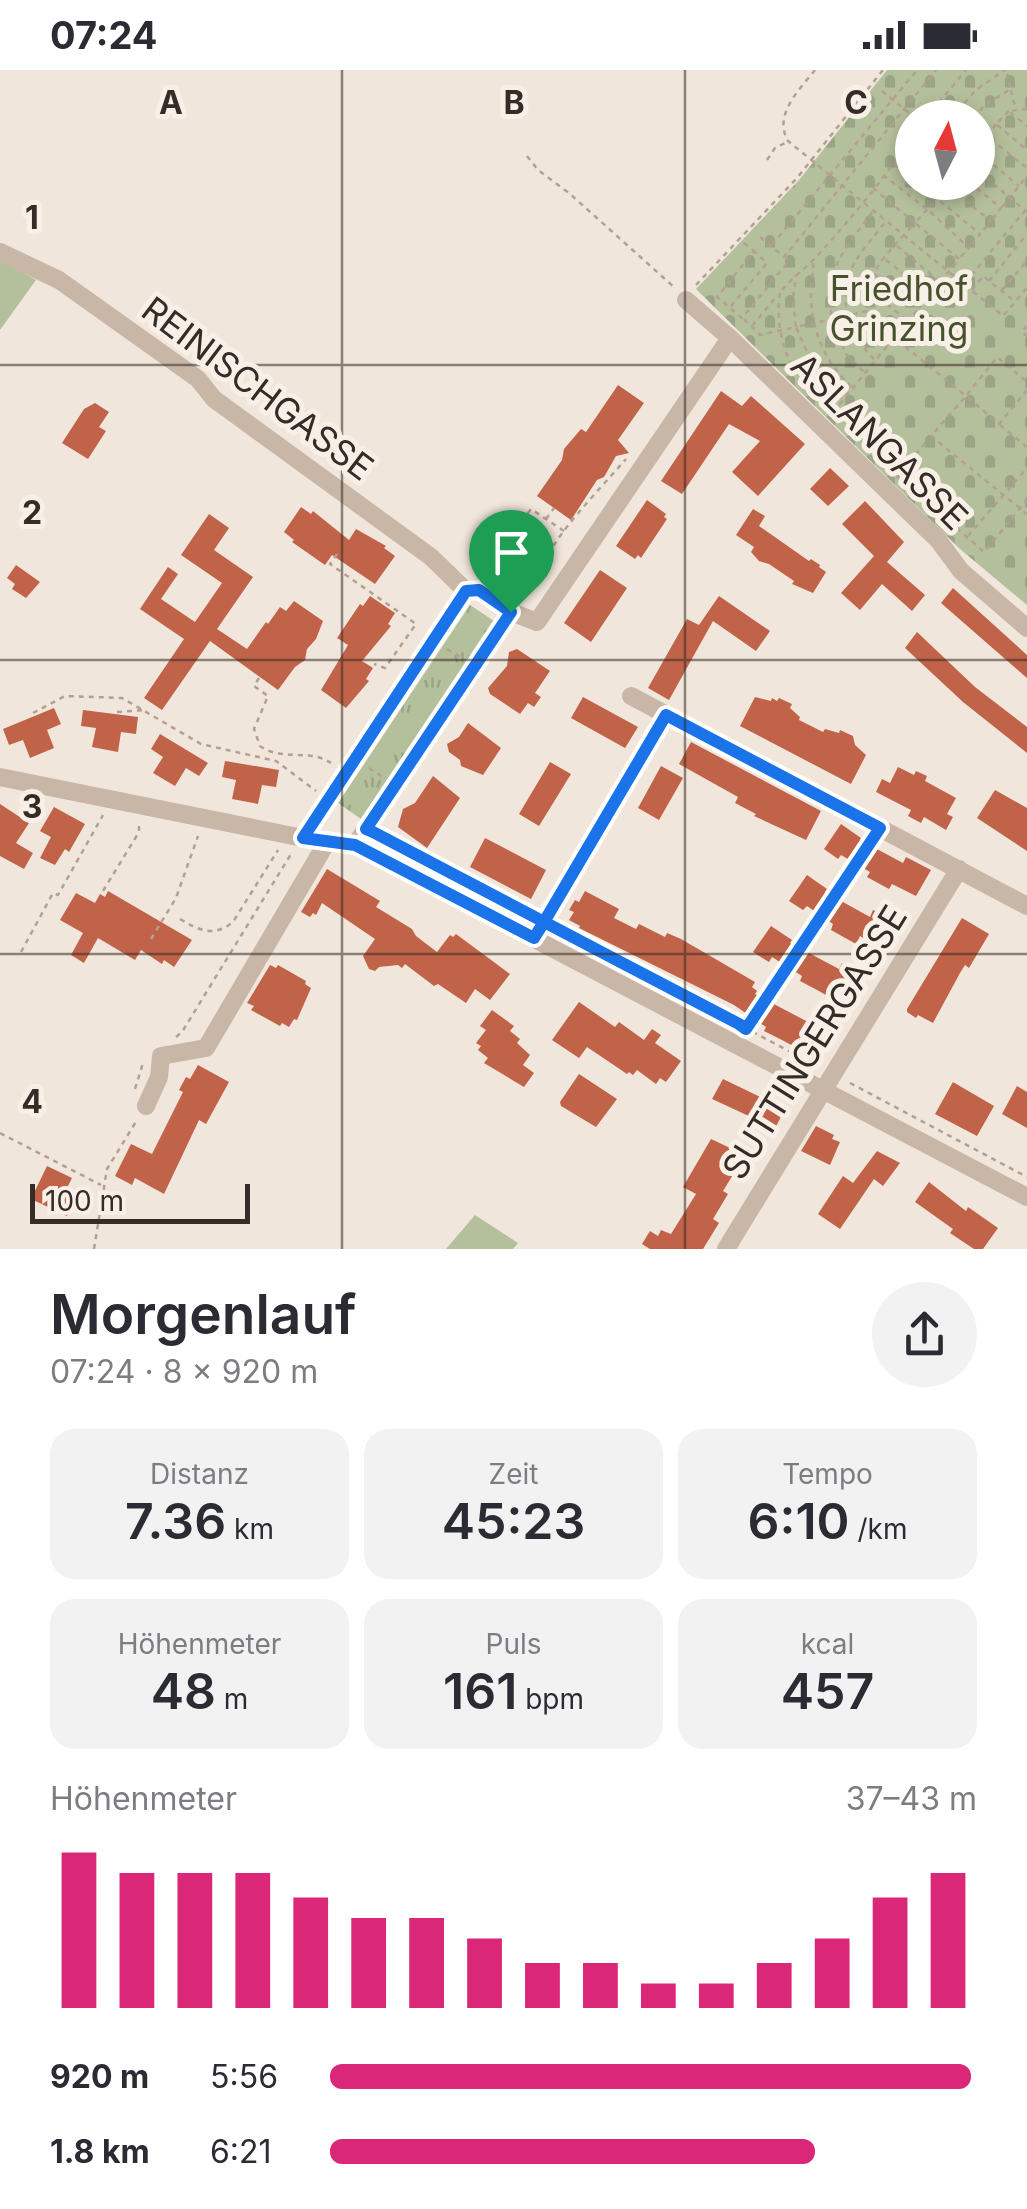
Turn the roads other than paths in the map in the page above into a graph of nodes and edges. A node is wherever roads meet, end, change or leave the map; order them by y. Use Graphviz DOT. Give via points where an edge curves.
graph roads {
  1 [pos="0,252"];
  2 [pos="683,297"];
  3 [pos="730,338"];
  4 [pos="466,591"];
  5 [pos="511,612"];
  6 [pos="1027,628"];
  7 [pos="630,696"];
  8 [pos="666,715"];
  9 [pos="0,777"];
  10 [pos="361,837"];
  11 [pos="294,841"];
  12 [pos="327,842"];
  13 [pos="959,869"];
  14 [pos="1027,906"];
  15 [pos="539,930"];
  16 [pos="826,1081"];
  17 [pos="140,1101"];
  18 [pos="1027,1197"];
  19 [pos="726,1249"];
  1 -- 4 [label="street, REINISCHGASSE" via="59,280 198,379"];
  2 -- 3 [label="street, ASLANGASSE"];
  3 -- 5 [label="street" via="537,622"];
  3 -- 6 [label="street, ASLANGASSE" via="938,540 961,571"];
  4 -- 5 [label="street" via="479,590"];
  4 -- 11 [label="street"];
  5 -- 10 [label="street"];
  7 -- 8 [label="street"];
  8 -- 13 [label="street"];
  8 -- 15 [label="street"];
  9 -- 11 [label="street"];
  10 -- 12 [label="street"];
  10 -- 15 [label="street"];
  11 -- 12 [label="street"];
  12 -- 17 [label="street" via="206,1048 161,1056 159,1077"];
  13 -- 14 [label="street"];
  13 -- 16 [label="street, SUTTINGERGASSE"];
  15 -- 16 [label="street"];
  16 -- 18 [label="street"];
  16 -- 19 [label="street, SUTTINGERGASSE"];
}
